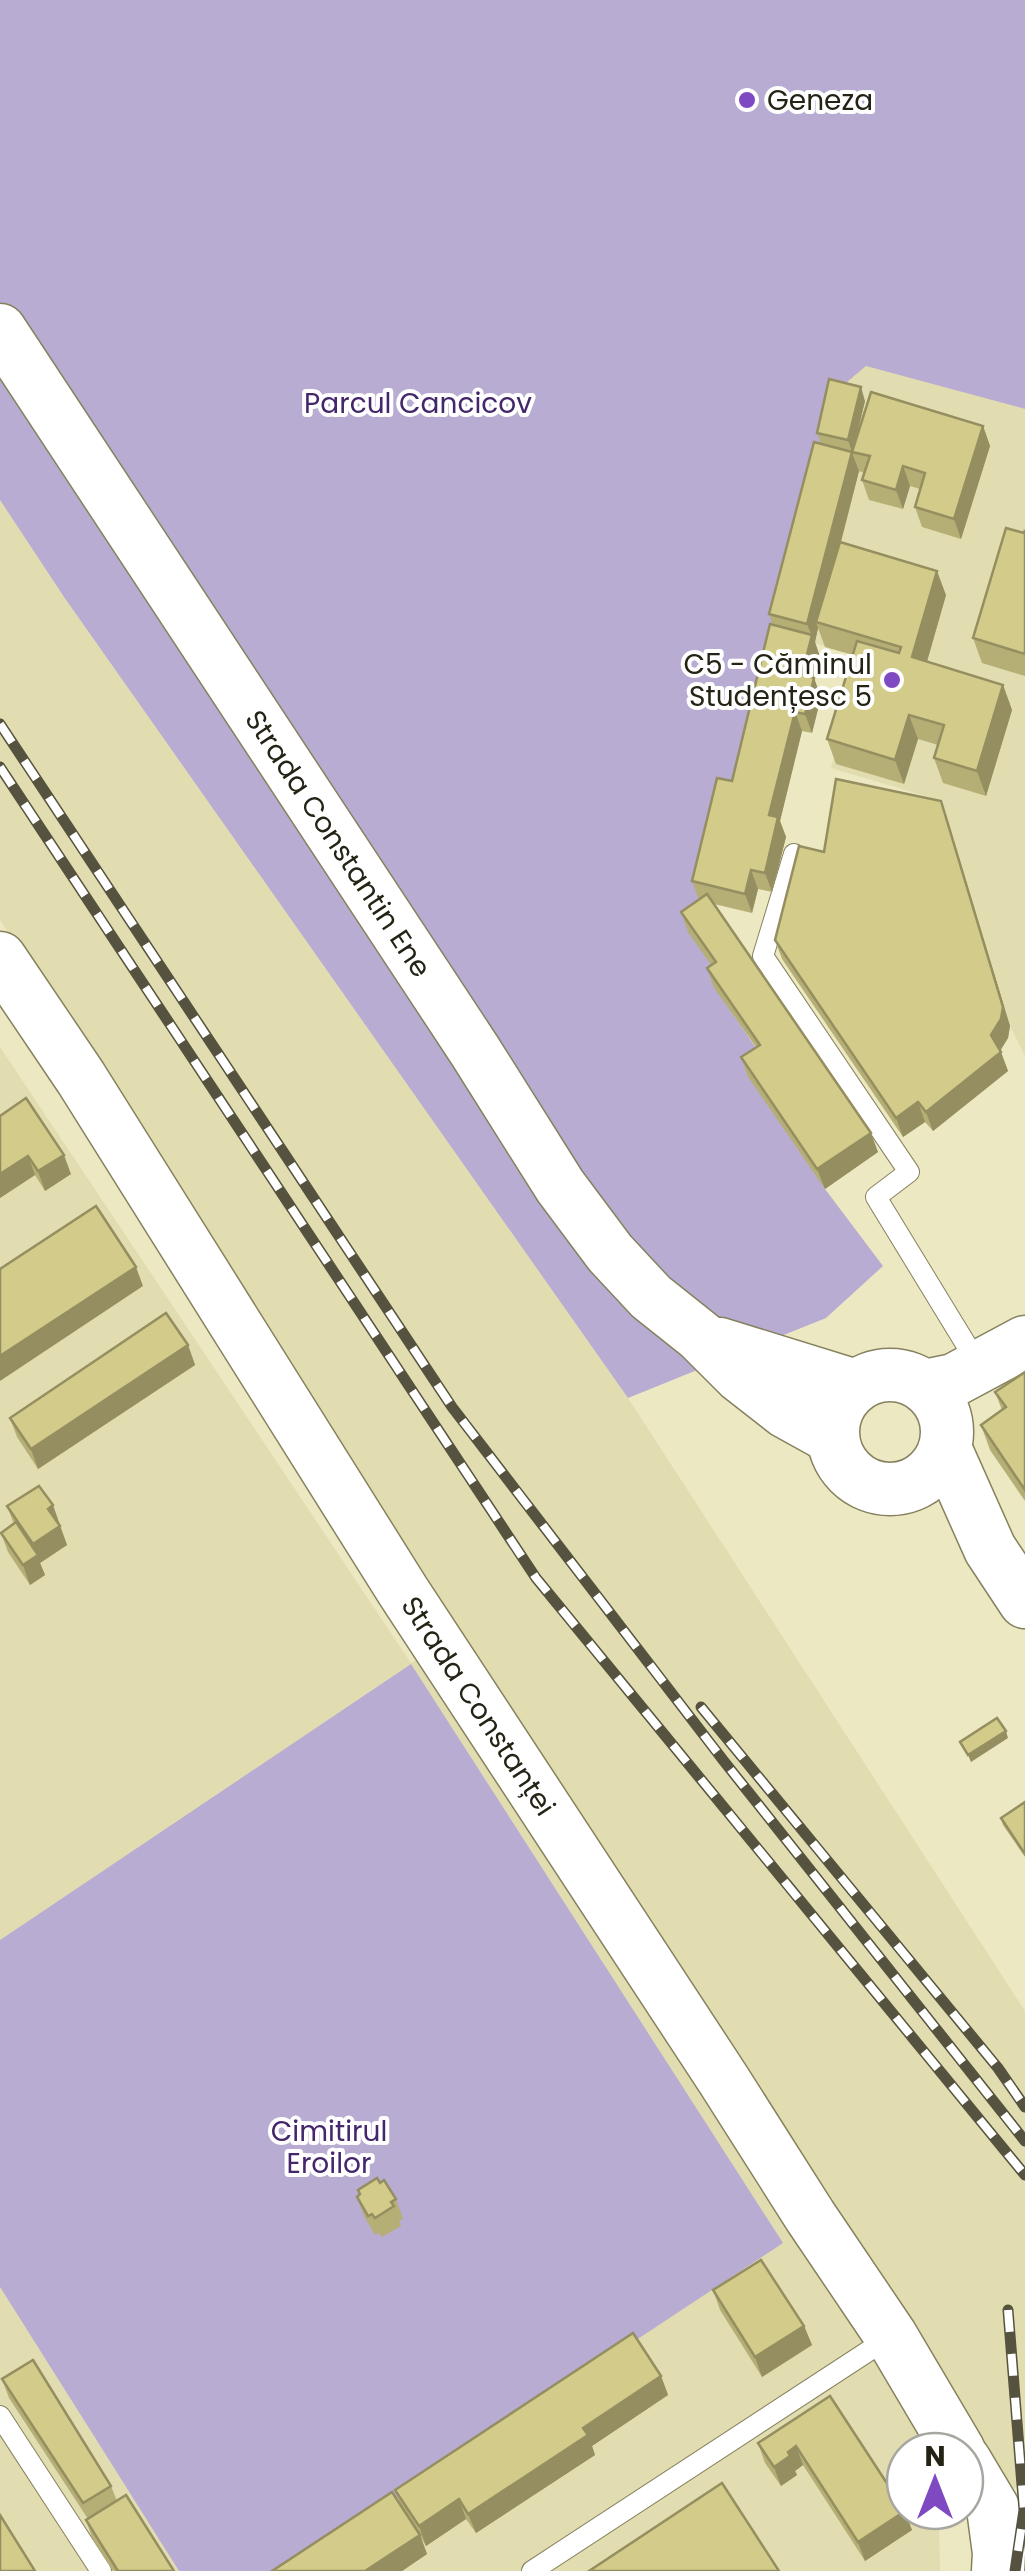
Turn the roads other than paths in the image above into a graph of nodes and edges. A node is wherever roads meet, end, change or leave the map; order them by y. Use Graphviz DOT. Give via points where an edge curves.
graph roads {
  1 [pos="0,330"];
  2 [pos="794,854"];
  3 [pos="0,958"];
  4 [pos="700,1336"];
  5 [pos="1025,1342"];
  6 [pos="979,1366"];
  7 [pos="856,1386"];
  8 [pos="925,1386"];
  9 [pos="833,1438"];
  10 [pos="945,1448"];
  11 [pos="893,1489"];
  12 [pos="990,1550"];
  13 [pos="1025,1602"];
  14 [pos="892,2336"];
  15 [pos="0,2416"];
  16 [pos="947,2431"];
  17 [pos="985,2482"];
  18 [pos="1009,2509"];
  19 [pos="101,2571"];
  20 [pos="532,2571"];
  21 [pos="998,2571"];
  1 -- 4 [label="main road, Strada Constantin Ene" via="560,1186 651,1297"];
  2 -- 6 [label="lane" via="763,956 909,1172 876,1197"];
  3 -- 14 [label="main road, Strada Constanței" via="403,1592"];
  4 -- 7 [label="main road, Strada Constantin Ene"];
  4 -- 9 [label="main road, Strada Constantin Ene" via="786,1412"];
  5 -- 6 [label="main road"];
  6 -- 8 [label="main road"];
  7 -- 8 [label="main road" via="890,1374"];
  7 -- 9 [label="main road" via="834,1418"];
  8 -- 10 [label="main road" via="948,1426"];
  9 -- 11 [label="main road" via="848,1470 868,1485"];
  10 -- 11 [label="main road" via="916,1484"];
  10 -- 12 [label="main road"];
  11 -- 12 [label="main road"];
  12 -- 13 [label="main road"];
  14 -- 16 [label="main road, Strada Constanței"];
  14 -- 20 [label="lane"];
  15 -- 19 [label="lane"];
  17 -- 18 [label="main road"];
  18 -- 21 [label="main road"];
}
